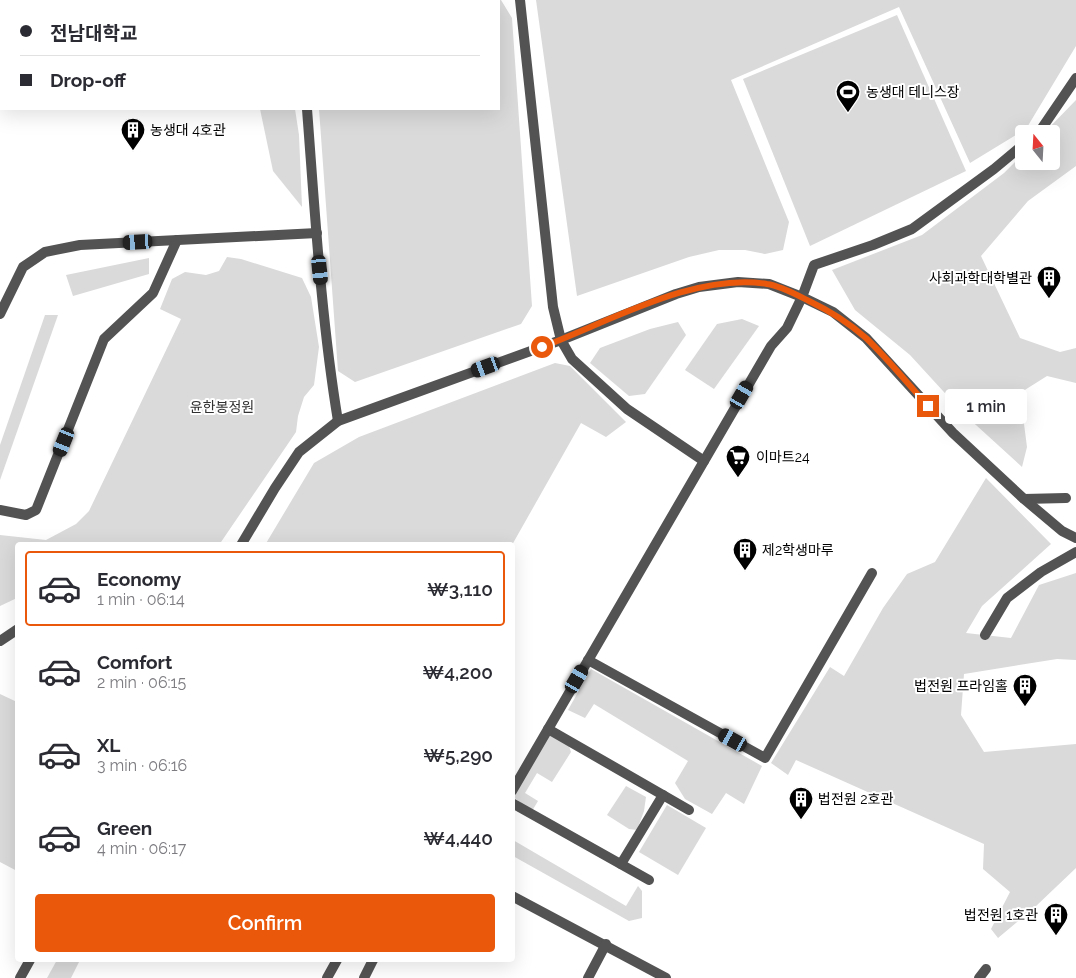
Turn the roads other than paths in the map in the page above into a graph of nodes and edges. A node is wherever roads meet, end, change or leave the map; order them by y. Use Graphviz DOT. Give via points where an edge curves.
graph roads {
  1 [pos="520,0"];
  2 [pos="1076,78"];
  3 [pos="307,110"];
  4 [pos="1044,125"];
  5 [pos="1015,152"];
  6 [pos="316,233"];
  7 [pos="177,240"];
  8 [pos="802,297"];
  9 [pos="0,314"];
  10 [pos="560,340"];
  11 [pos="338,421"];
  12 [pos="704,460"];
  13 [pos="1066,498"];
  14 [pos="1024,499"];
  15 [pos="0,510"];
  16 [pos="1076,538"];
  17 [pos="243,542"];
  18 [pos="1076,552"];
  19 [pos="872,573"];
  20 [pos="15,631"];
  21 [pos="985,635"];
  22 [pos="0,640"];
  23 [pos="588,660"];
  24 [pos="548,729"];
  25 [pos="515,786"];
  26 [pos="663,795"];
  27 [pos="515,805"];
  28 [pos="689,810"];
  29 [pos="621,864"];
  30 [pos="649,880"];
  31 [pos="515,898"];
  32 [pos="606,944"];
  33 [pos="29,962"];
  34 [pos="336,962"];
  35 [pos="372,962"];
  36 [pos="986,969"];
  37 [pos="20,978"];
  38 [pos="327,978"];
  39 [pos="364,978"];
  40 [pos="588,978"];
  41 [pos="666,978"];
  42 [pos="980,978"];
  1 -- 10 [label="street" via="553,307"];
  2 -- 4 [label="street"];
  3 -- 6 [label="street"];
  5 -- 8 [label="street" via="912,229 814,265"];
  6 -- 7 [label="street"];
  6 -- 11 [label="street"];
  7 -- 9 [label="street" via="80,245 45,252 23,268"];
  7 -- 15 [label="street" via="154,293 104,339 36,510 26,515"];
  8 -- 10 [label="street" via="768,284 738,282 699,287"];
  8 -- 12 [label="street" via="787,328 771,346"];
  8 -- 14 [label="street" via="833,312 866,338 953,433"];
  10 -- 11 [label="street"];
  10 -- 12 [label="street" via="572,359 627,409"];
  11 -- 17 [label="street" via="299,452"];
  12 -- 23 [label="street"];
  13 -- 14 [label="street"];
  14 -- 16 [label="street"];
  18 -- 21 [label="street" via="1041,572 1007,598"];
  19 -- 23 [label="street" via="765,758"];
  20 -- 22 [label="street"];
  23 -- 24 [label="street"];
  24 -- 25 [label="street"];
  24 -- 26 [label="street"];
  26 -- 28 [label="street"];
  26 -- 29 [label="street"];
  27 -- 29 [label="street"];
  29 -- 30 [label="street"];
  31 -- 32 [label="street"];
  32 -- 40 [label="street"];
  32 -- 41 [label="street"];
  33 -- 37 [label="street"];
  34 -- 38 [label="street"];
  35 -- 39 [label="street"];
  36 -- 42 [label="street"];
}
